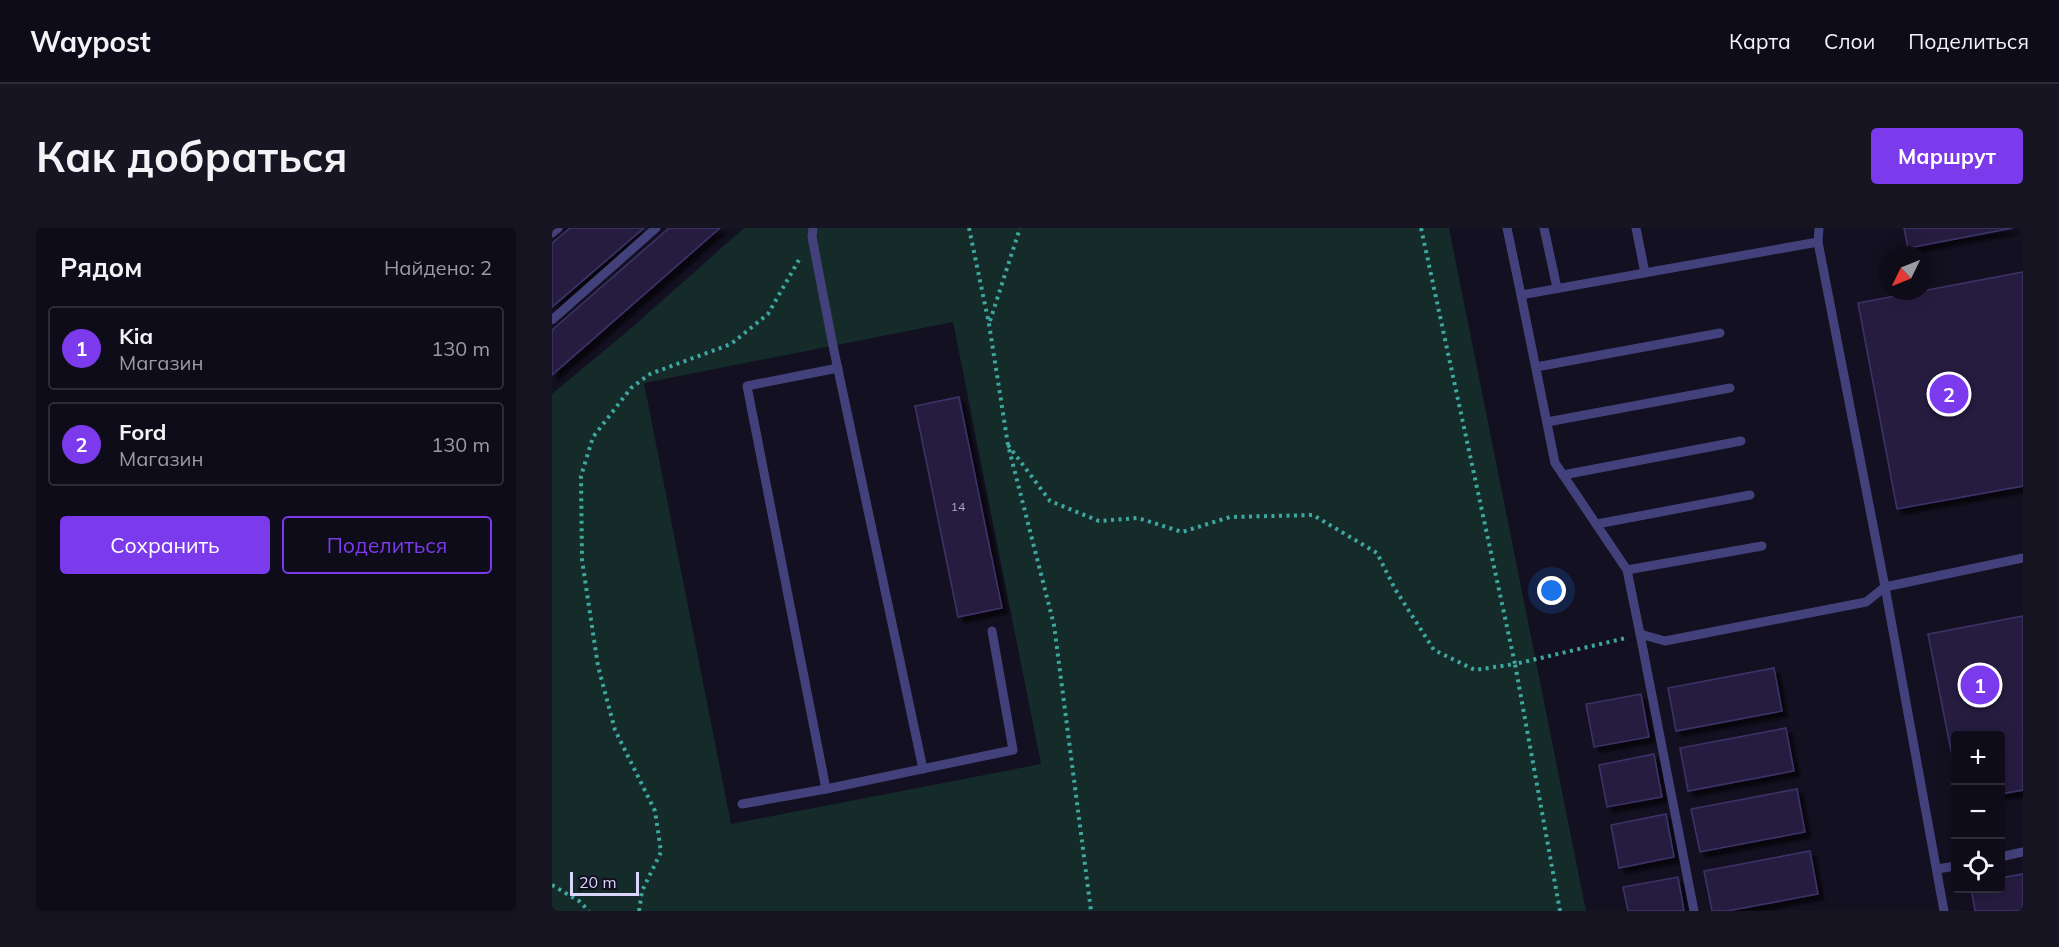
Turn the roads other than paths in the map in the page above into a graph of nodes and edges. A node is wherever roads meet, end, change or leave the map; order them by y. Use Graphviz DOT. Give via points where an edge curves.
graph roads {
  1 [pos="558,228"];
  2 [pos="656,228"];
  3 [pos="1507,228"];
  4 [pos="1544,228"];
  5 [pos="1636,228"];
  6 [pos="1819,228"];
  7 [pos="812,232"];
  8 [pos="552,233"];
  9 [pos="1818,242"];
  10 [pos="1645,273"];
  11 [pos="1557,288"];
  12 [pos="1521,294"];
  13 [pos="552,320"];
  14 [pos="1720,333"];
  15 [pos="1536,367"];
  16 [pos="838,368"];
  17 [pos="1730,388"];
  18 [pos="1547,422"];
  19 [pos="1741,441"];
  20 [pos="1563,475"];
  21 [pos="1750,495"];
  22 [pos="1596,524"];
  23 [pos="1762,546"];
  24 [pos="2023,558"];
  25 [pos="1627,570"];
  26 [pos="1885,586"];
  27 [pos="992,631"];
  28 [pos="1640,634"];
  29 [pos="922,769"];
  30 [pos="826,789"];
  31 [pos="742,804"];
  32 [pos="2023,852"];
  33 [pos="2005,856"];
  34 [pos="1951,867"];
  35 [pos="1937,869"];
  36 [pos="1694,911"];
  37 [pos="1944,911"];
  1 -- 8 [label="lane"];
  2 -- 13 [label="lane"];
  3 -- 12 [label="lane"];
  4 -- 11 [label="lane"];
  5 -- 10 [label="lane"];
  6 -- 9 [label="lane"];
  7 -- 16 [label="lane"];
  9 -- 10 [label="lane"];
  9 -- 26 [label="lane"];
  10 -- 11 [label="lane"];
  11 -- 12 [label="lane"];
  12 -- 15 [label="lane"];
  14 -- 15 [label="lane"];
  15 -- 18 [label="lane"];
  16 -- 29 [label="lane"];
  16 -- 30 [label="lane" via="747,386"];
  17 -- 18 [label="lane"];
  18 -- 20 [label="lane" via="1555,463"];
  19 -- 20 [label="lane"];
  20 -- 22 [label="lane"];
  21 -- 22 [label="lane"];
  22 -- 25 [label="lane"];
  23 -- 25 [label="lane"];
  24 -- 26 [label="lane"];
  25 -- 28 [label="lane"];
  26 -- 28 [label="lane" via="1866,602 1665,641"];
  26 -- 35 [label="lane"];
  27 -- 29 [label="lane" via="1013,750"];
  28 -- 36 [label="lane"];
  29 -- 30 [label="lane"];
  30 -- 31 [label="lane"];
  32 -- 33 [label="lane"];
  34 -- 35 [label="lane"];
  35 -- 37 [label="lane"];
}
